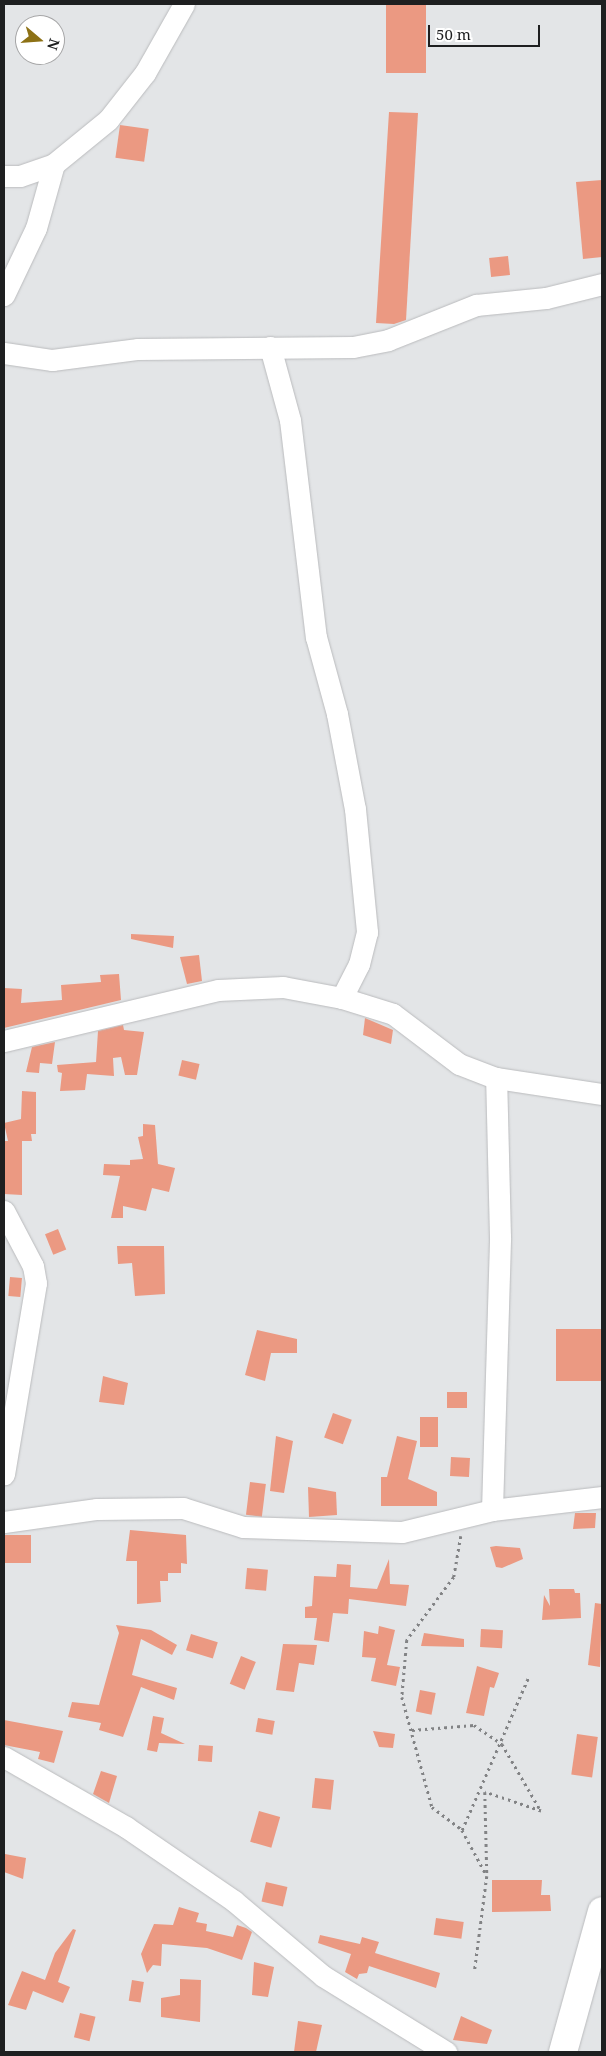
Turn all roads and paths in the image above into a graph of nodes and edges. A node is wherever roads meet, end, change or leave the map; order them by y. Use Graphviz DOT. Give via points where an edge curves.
graph roads {
  1 [pos="184,4"];
  2 [pos="54,164"];
  3 [pos="4,176"];
  4 [pos="602,284"];
  5 [pos="4,295"];
  6 [pos="270,347"];
  7 [pos="4,353"];
  8 [pos="342,998"];
  9 [pos="4,1041"];
  10 [pos="496,1078"];
  11 [pos="602,1094"];
  12 [pos="4,1211"];
  13 [pos="4,1474"];
  14 [pos="602,1497"];
  15 [pos="492,1510"];
  16 [pos="464,1520"];
  17 [pos="4,1522"];
  18 [pos="529,1676"];
  19 [pos="412,1730"];
  20 [pos="4,1757"];
  21 [pos="462,1830"];
  22 [pos="487,1876"];
  23 [pos="602,1910"];
  24 [pos="475,1969"];
  25 [pos="446,2052"];
  26 [pos="562,2052"];
  1 -- 2 [label="street" via="145,73 108,120"];
  2 -- 3 [label="street" via="20,176"];
  2 -- 5 [label="street" via="36,228"];
  4 -- 6 [label="street" via="546,298 476,305 388,340 353,347"];
  6 -- 7 [label="street" via="138,349 52,360"];
  6 -- 8 [label="street" via="290,420 316,637 337,714 356,809 367,932 360,964"];
  8 -- 9 [label="street" via="283,987 218,990"];
  8 -- 10 [label="street" via="405,1020 459,1064"];
  10 -- 11 [label="street"];
  10 -- 15 [label="street" via="500,1237"];
  12 -- 13 [label="street" via="33,1266 36,1283"];
  14 -- 15 [label="street"];
  15 -- 16 [label="street"];
  16 -- 17 [label="street" via="402,1532 281,1530 243,1527 183,1508 97,1509"];
  16 -- 19 [label="path" via="454,1577 407,1640 402,1697"];
  18 -- 21 [label="path"];
  19 -- 21 [label="path" via="432,1807"];
  19 -- 22 [label="path" via="474,1725 502,1744 541,1811 485,1792"];
  20 -- 25 [label="street" via="36,1772 82,1805 134,1832 234,1901 323,1976"];
  21 -- 22 [label="path"];
  22 -- 24 [label="path"];
  23 -- 26 [label="main road"];
}
